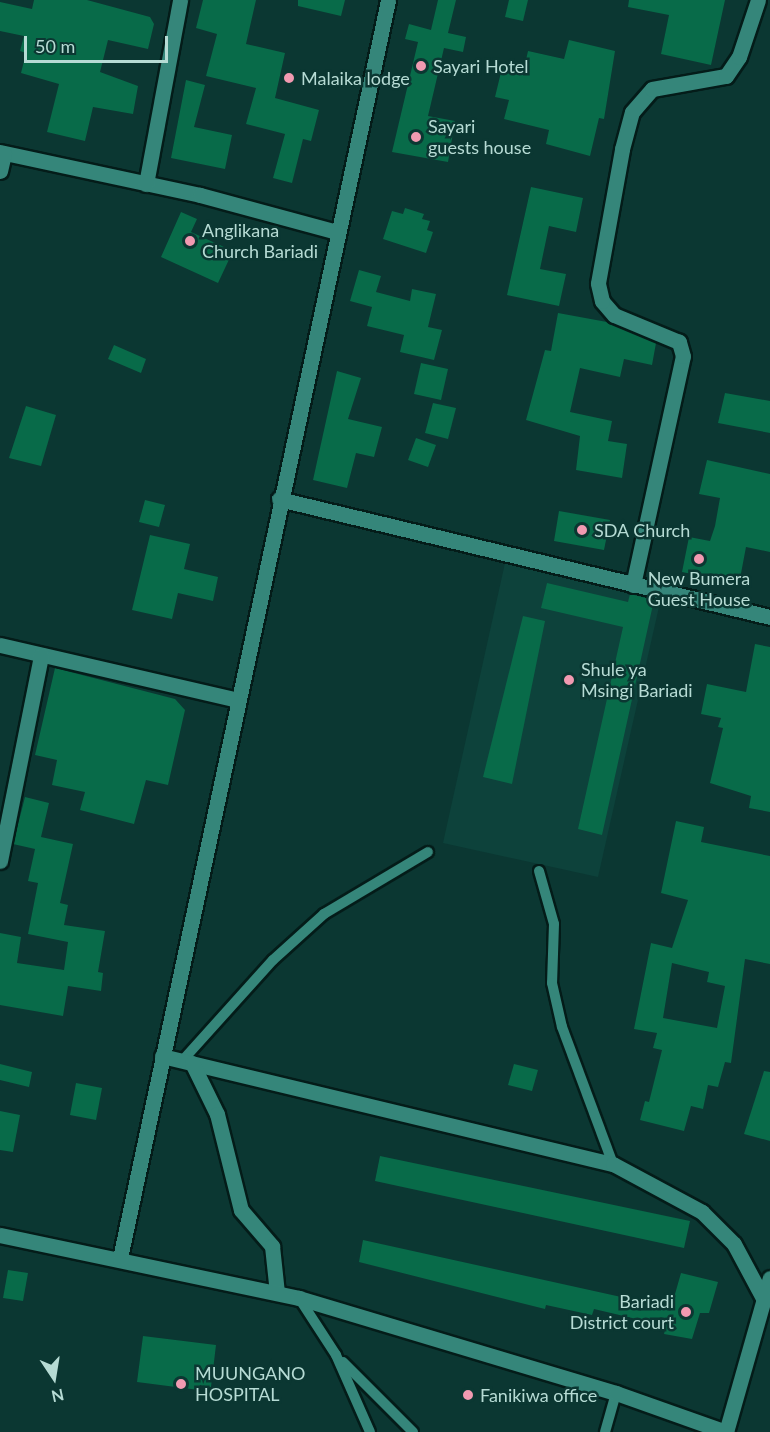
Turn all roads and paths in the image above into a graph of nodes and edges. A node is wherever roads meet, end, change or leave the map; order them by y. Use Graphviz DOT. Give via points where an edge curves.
graph roads {
  1 [pos="180,0"];
  2 [pos="388,0"];
  3 [pos="758,0"];
  4 [pos="2,153"];
  5 [pos="0,171"];
  6 [pos="146,184"];
  7 [pos="337,232"];
  8 [pos="279,499"];
  9 [pos="633,585"];
  10 [pos="770,617"];
  11 [pos="0,645"];
  12 [pos="41,655"];
  13 [pos="238,700"];
  14 [pos="428,852"];
  15 [pos="0,861"];
  16 [pos="539,871"];
  17 [pos="162,1056"];
  18 [pos="187,1062"];
  19 [pos="613,1164"];
  20 [pos="0,1235"];
  21 [pos="120,1258"];
  22 [pos="770,1278"];
  23 [pos="277,1293"];
  24 [pos="299,1298"];
  25 [pos="764,1300"];
  26 [pos="336,1355"];
  27 [pos="616,1393"];
  28 [pos="370,1432"];
  29 [pos="413,1432"];
  30 [pos="605,1432"];
  31 [pos="726,1432"];
  1 -- 6 [label="street"];
  2 -- 7 [label="street"];
  3 -- 9 [label="street" via="739,57 726,76 652,89 632,112 622,149 598,283 602,301 614,315 679,342 683,356"];
  4 -- 5 [label="street"];
  4 -- 6 [label="street"];
  6 -- 7 [label="street"];
  7 -- 8 [label="street"];
  8 -- 9 [label="street"];
  8 -- 13 [label="street"];
  9 -- 10 [label="street"];
  11 -- 12 [label="street"];
  12 -- 13 [label="street"];
  12 -- 15 [label="street"];
  13 -- 17 [label="street"];
  14 -- 18 [label="lane" via="324,914 273,960"];
  16 -- 19 [label="lane" via="554,924 552,983 562,1027"];
  17 -- 18 [label="street"];
  17 -- 21 [label="street"];
  18 -- 19 [label="street"];
  18 -- 23 [label="street" via="217,1114 241,1210 272,1246"];
  19 -- 25 [label="street" via="702,1212 734,1244"];
  20 -- 21 [label="street"];
  21 -- 23 [label="street"];
  22 -- 25 [label="street"];
  23 -- 24 [label="street"];
  24 -- 26 [label="lane"];
  24 -- 27 [label="street"];
  25 -- 31 [label="street"];
  26 -- 28 [label="lane"];
  26 -- 29 [label="lane"];
  27 -- 30 [label="lane"];
  27 -- 31 [label="street"];
}
